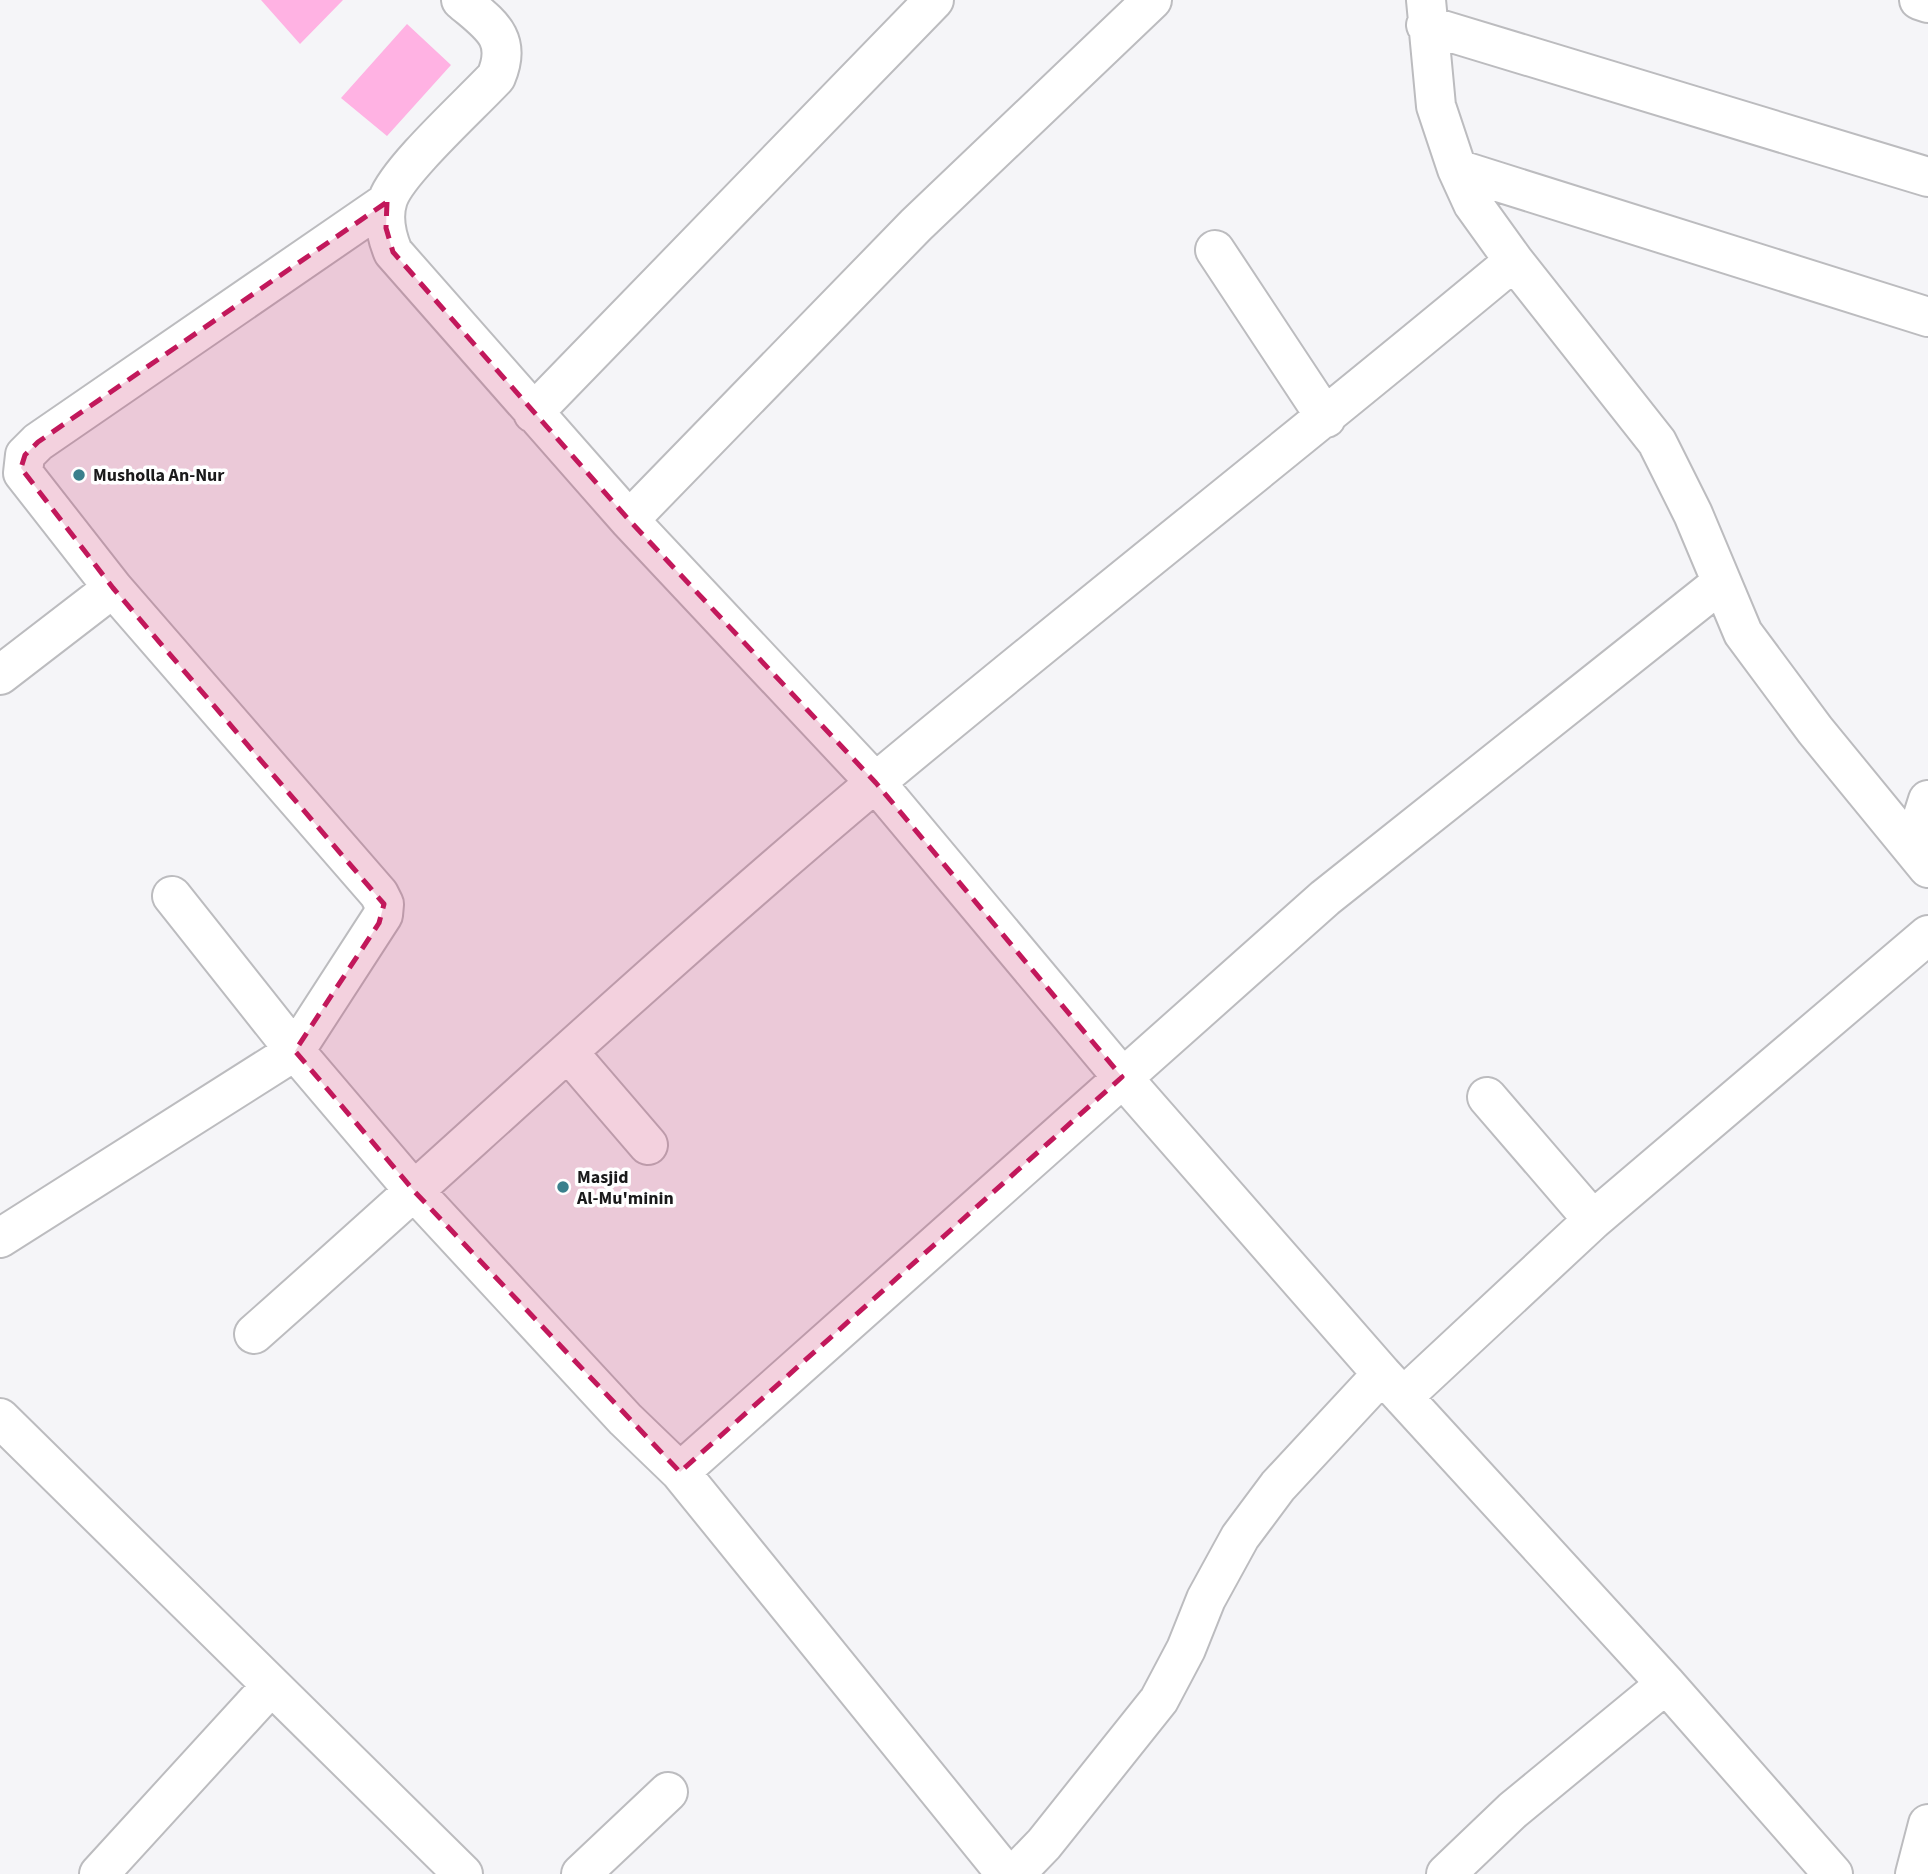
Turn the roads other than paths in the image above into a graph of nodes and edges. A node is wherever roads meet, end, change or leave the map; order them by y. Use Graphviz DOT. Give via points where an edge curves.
graph roads {
  1 [pos="461,0"];
  2 [pos="934,0"];
  3 [pos="1919,0"];
  4 [pos="1148,1"];
  5 [pos="1928,3"];
  6 [pos="1426,13"];
  7 [pos="1457,169"];
  8 [pos="1928,177"];
  9 [pos="387,202"];
  10 [pos="1215,250"];
  11 [pos="1514,261"];
  12 [pos="1928,317"];
  13 [pos="533,413"];
  14 [pos="1326,418"];
  15 [pos="629,520"];
  16 [pos="1721,583"];
  17 [pos="113,588"];
  18 [pos="0,676"];
  19 [pos="876,783"];
  20 [pos="1928,800"];
  21 [pos="1921,858"];
  22 [pos="172,897"];
  23 [pos="1928,935"];
  24 [pos="295,1051"];
  25 [pos="568,1052"];
  26 [pos="1122,1077"];
  27 [pos="1487,1097"];
  28 [pos="648,1145"];
  29 [pos="415,1192"];
  30 [pos="1593,1220"];
  31 [pos="0,1238"];
  32 [pos="254,1334"];
  33 [pos="1393,1386"];
  34 [pos="0,1418"];
  35 [pos="680,1472"];
  36 [pos="1666,1684"];
  37 [pos="271,1686"];
  38 [pos="668,1792"];
  39 [pos="1928,1825"];
  40 [pos="99,1874"];
  41 [pos="463,1874"];
  42 [pos="581,1874"];
  43 [pos="1006,1874"];
  44 [pos="1015,1874"];
  45 [pos="1446,1874"];
  46 [pos="1833,1874"];
  47 [pos="1915,1874"];
  1 -- 9 [label="street" via="497,32 503,60 496,77 404,175"];
  2 -- 13 [label="street"];
  3 -- 5 [label="street"];
  4 -- 15 [label="street" via="916,225"];
  6 -- 7 [label="street" via="1436,106"];
  6 -- 8 [label="street"];
  7 -- 11 [label="street" via="1474,204"];
  7 -- 12 [label="street"];
  9 -- 13 [label="street" via="386,228 393,252"];
  9 -- 17 [label="street" via="24,455 23,473"];
  10 -- 14 [label="street"];
  11 -- 14 [label="street"];
  11 -- 16 [label="street" via="1657,442"];
  13 -- 15 [label="street"];
  14 -- 19 [label="street"];
  15 -- 19 [label="street"];
  16 -- 21 [label="street" via="1742,633"];
  16 -- 26 [label="street" via="1325,898"];
  17 -- 18 [label="street"];
  17 -- 24 [label="street" via="300,800 384,904 379,923"];
  19 -- 25 [label="street"];
  19 -- 26 [label="street"];
  20 -- 21 [label="street"];
  22 -- 24 [label="street"];
  23 -- 30 [label="street"];
  24 -- 29 [label="street"];
  24 -- 31 [label="street"];
  25 -- 28 [label="street"];
  25 -- 29 [label="street"];
  26 -- 33 [label="street"];
  26 -- 35 [label="street"];
  27 -- 30 [label="street"];
  29 -- 32 [label="street"];
  29 -- 35 [label="street" via="625,1419"];
  30 -- 33 [label="street"];
  33 -- 36 [label="street"];
  33 -- 44 [label="street" via="1278,1486 1240,1537 1159,1700"];
  34 -- 37 [label="street"];
  35 -- 43 [label="street"];
  36 -- 45 [label="street" via="1513,1811"];
  36 -- 46 [label="street"];
  37 -- 40 [label="street"];
  37 -- 41 [label="street"];
  38 -- 42 [label="street"];
  39 -- 47 [label="street"];
}
